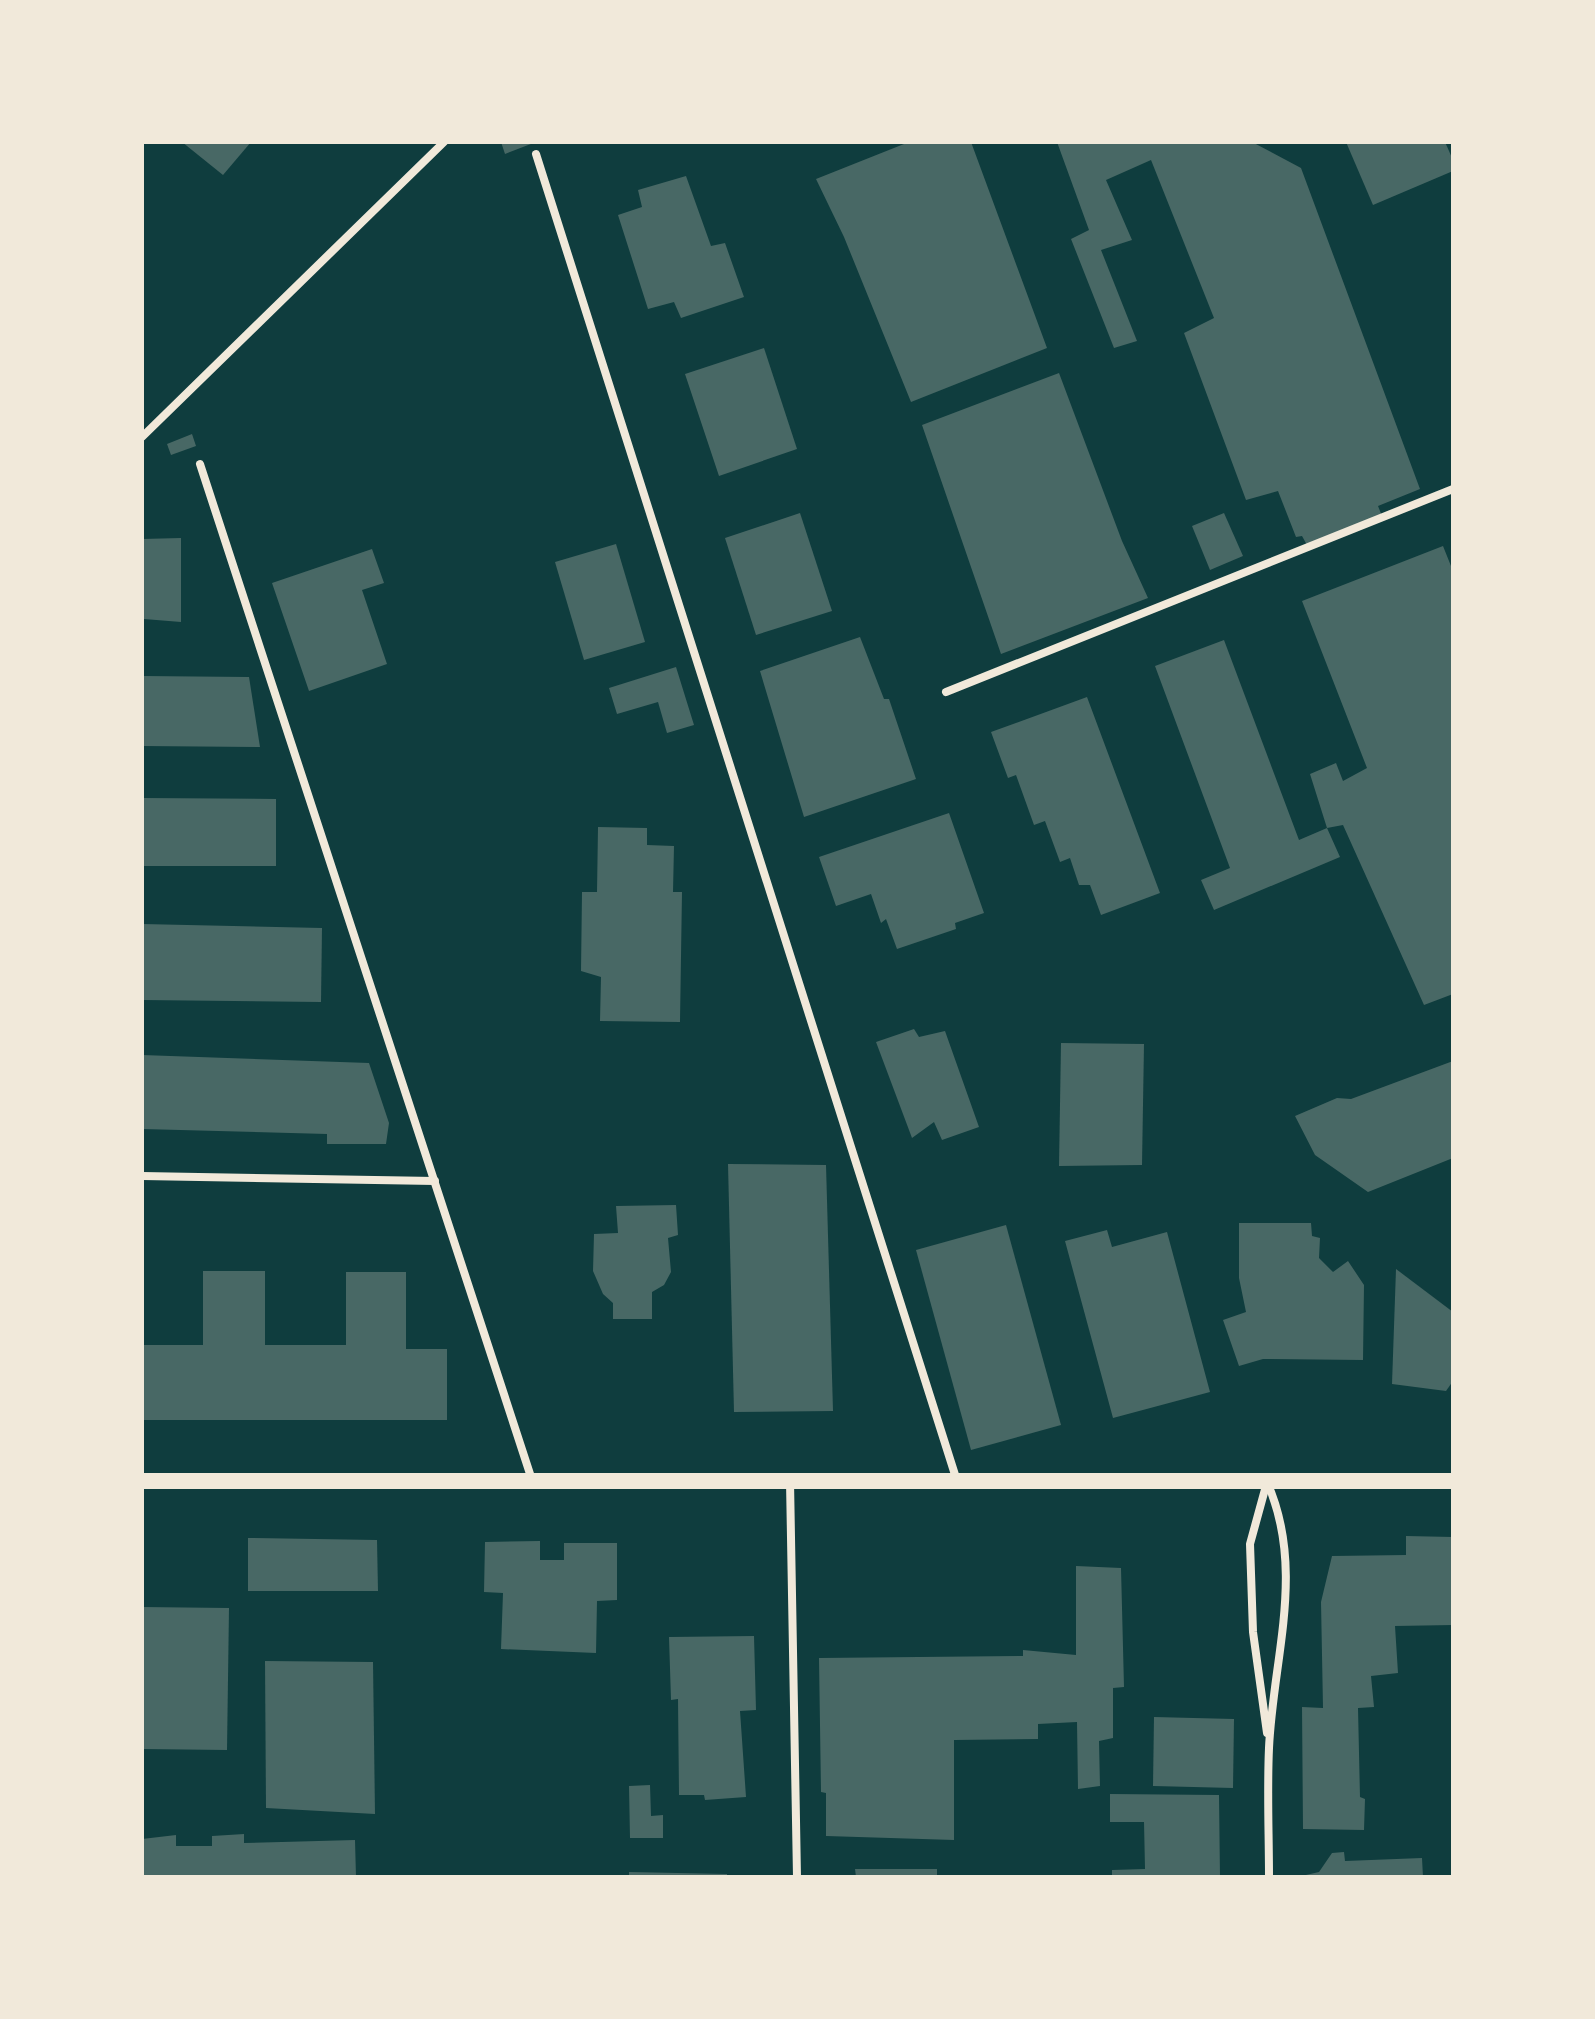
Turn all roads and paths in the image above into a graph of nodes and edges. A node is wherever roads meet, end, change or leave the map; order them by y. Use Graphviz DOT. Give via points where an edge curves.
graph roads {
  1 [pos="444,142"];
  2 [pos="536,154"];
  3 [pos="142,437"];
  4 [pos="200,464"];
  5 [pos="1453,489"];
  6 [pos="946,692"];
  7 [pos="142,1176"];
  8 [pos="435,1181"];
  9 [pos="532,1480"];
  10 [pos="142,1481"];
  11 [pos="790,1481"];
  12 [pos="1453,1481"];
  13 [pos="957,1482"];
  14 [pos="1267,1482"];
  15 [pos="1269,1747"];
  16 [pos="797,1877"];
  17 [pos="1269,1877"];
  1 -- 3 [label="street"];
  2 -- 13 [label="street"];
  4 -- 8 [label="street"];
  5 -- 6 [label="street"];
  7 -- 8 [label="street"];
  8 -- 9 [label="street"];
  9 -- 10 [label="main road"];
  9 -- 11 [label="main road"];
  11 -- 13 [label="main road"];
  11 -- 16 [label="street"];
  12 -- 14 [label="main road"];
  13 -- 14 [label="main road"];
  14 -- 15 [label="street" via="1250,1544 1250,1579"];
  14 -- 15 [label="street" via="1278,1506 1287,1571"];
  15 -- 17 [label="street"];
}
